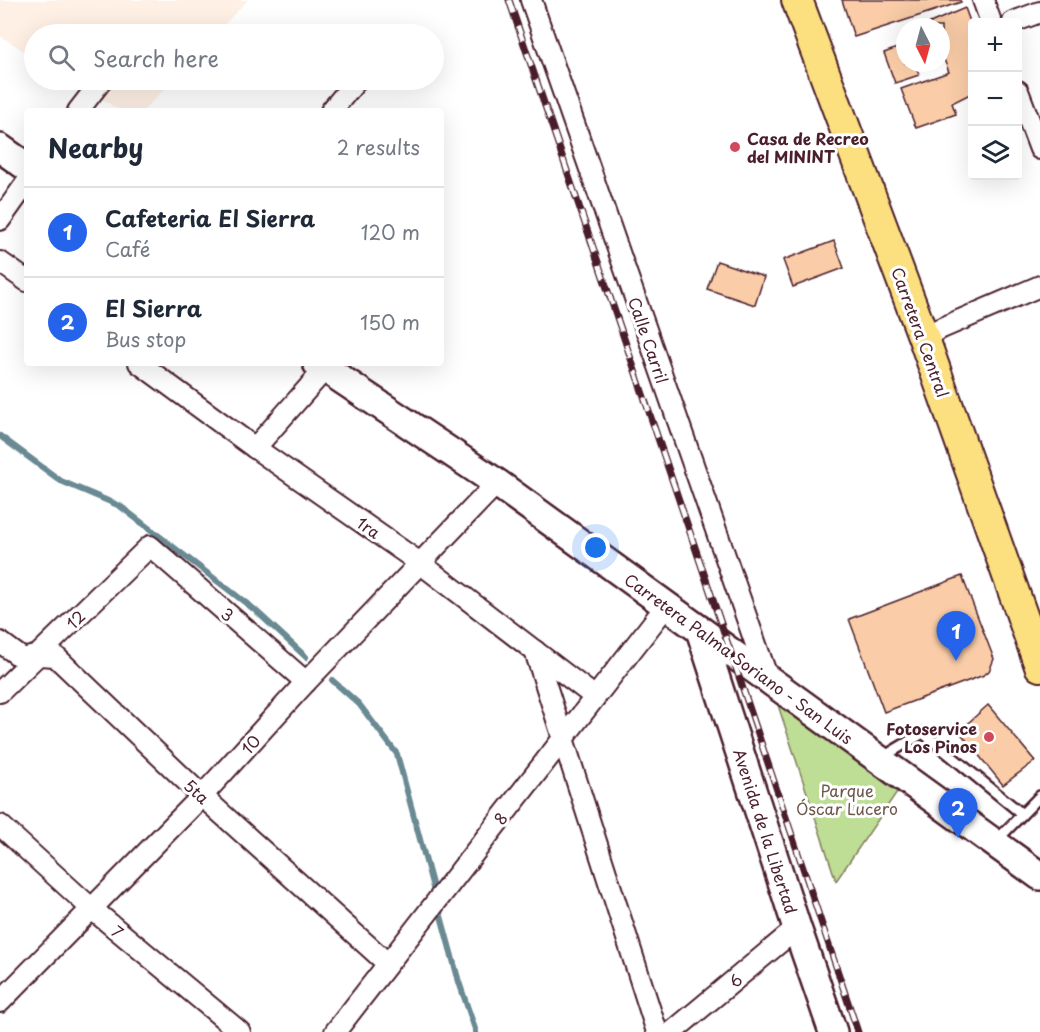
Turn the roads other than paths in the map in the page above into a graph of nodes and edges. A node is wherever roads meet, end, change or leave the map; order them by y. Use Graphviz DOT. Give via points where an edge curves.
graph roads {
  1 [pos="531,0"];
  2 [pos="797,0"];
  3 [pos="982,0"];
  4 [pos="1040,12"];
  5 [pos="989,18"];
  6 [pos="1022,18"];
  7 [pos="94,90"];
  8 [pos="349,90"];
  9 [pos="1022,104"];
  10 [pos="80,108"];
  11 [pos="334,108"];
  12 [pos="0,148"];
  13 [pos="1040,149"];
  14 [pos="24,165"];
  15 [pos="24,186"];
  16 [pos="0,220"];
  17 [pos="0,262"];
  18 [pos="24,280"];
  19 [pos="1040,286"];
  20 [pos="923,336"];
  21 [pos="143,366"];
  22 [pos="321,366"];
  23 [pos="255,448"];
  24 [pos="497,483"];
  25 [pos="150,546"];
  26 [pos="420,563"];
  27 [pos="666,606"];
  28 [pos="700,630"];
  29 [pos="0,642"];
  30 [pos="535,651"];
  31 [pos="39,655"];
  32 [pos="1040,666"];
  33 [pos="768,679"];
  34 [pos="306,682"];
  35 [pos="0,692"];
  36 [pos="595,697"];
  37 [pos="562,739"];
  38 [pos="879,759"];
  39 [pos="202,796"];
  40 [pos="1040,796"];
  41 [pos="1022,814"];
  42 [pos="0,825"];
  43 [pos="994,843"];
  44 [pos="1038,873"];
  45 [pos="92,909"];
  46 [pos="797,928"];
  47 [pos="387,963"];
  48 [pos="0,1002"];
  49 [pos="240,1032"];
  50 [pos="335,1032"];
  51 [pos="657,1032"];
  52 [pos="672,1032"];
  53 [pos="833,1032"];
  1 -- 33 [label="street, Calle Carril"];
  2 -- 20 [label="main road, Carretera Central"];
  3 -- 5 [label="street"];
  4 -- 6 [label="street"];
  7 -- 10 [label="street"];
  8 -- 11 [label="street"];
  9 -- 13 [label="street"];
  12 -- 14 [label="main road"];
  15 -- 16 [label="street"];
  17 -- 18 [label="street"];
  19 -- 20 [label="street"];
  20 -- 32 [label="main road, Carretera Central"];
  21 -- 23 [label="street, 1ra"];
  22 -- 23 [label="street"];
  22 -- 24 [label="main road, Carretera Palma Soriano - San Luis"];
  23 -- 26 [label="street, 1ra"];
  24 -- 26 [label="street, 10"];
  24 -- 27 [label="main road, Carretera Palma Soriano - San Luis"];
  25 -- 31 [label="street, 12"];
  25 -- 34 [label="street, 3"];
  26 -- 30 [label="street, 1ra"];
  26 -- 34 [label="street, 10"];
  27 -- 28 [label="main road, Carretera Palma Soriano - San Luis"];
  27 -- 36 [label="street, 8"];
  28 -- 33 [label="main road, Carretera Palma Soriano - San Luis"];
  28 -- 46 [label="main road, Avenida de la Libertad"];
  29 -- 31 [label="street, 5ta" via="23,659"];
  30 -- 36 [label="street, 1ra"];
  30 -- 37 [label="street"];
  31 -- 35 [label="street, 12"];
  31 -- 39 [label="street, 5ta" via="55,656"];
  33 -- 38 [label="main road, Carretera Palma Soriano - San Luis"];
  34 -- 39 [label="street, 10"];
  36 -- 37 [label="street, 8"];
  37 -- 47 [label="street, 8"];
  37 -- 51 [label="street"];
  38 -- 41 [label="lane" via="923,733"];
  38 -- 43 [label="main road, Carretera Palma Soriano - San Luis"];
  39 -- 45 [label="street, 10"];
  39 -- 47 [label="street, 5ta"];
  40 -- 41 [label="lane"];
  41 -- 43 [label="lane"];
  42 -- 45 [label="street, 7"];
  43 -- 44 [label="main road, Carretera Palma Soriano - San Luis"];
  45 -- 48 [label="street, 10"];
  45 -- 49 [label="street, 7"];
  46 -- 52 [label="street, 6"];
  46 -- 53 [label="main road, Avenida de la Libertad"];
  47 -- 50 [label="street, 8"];
}
